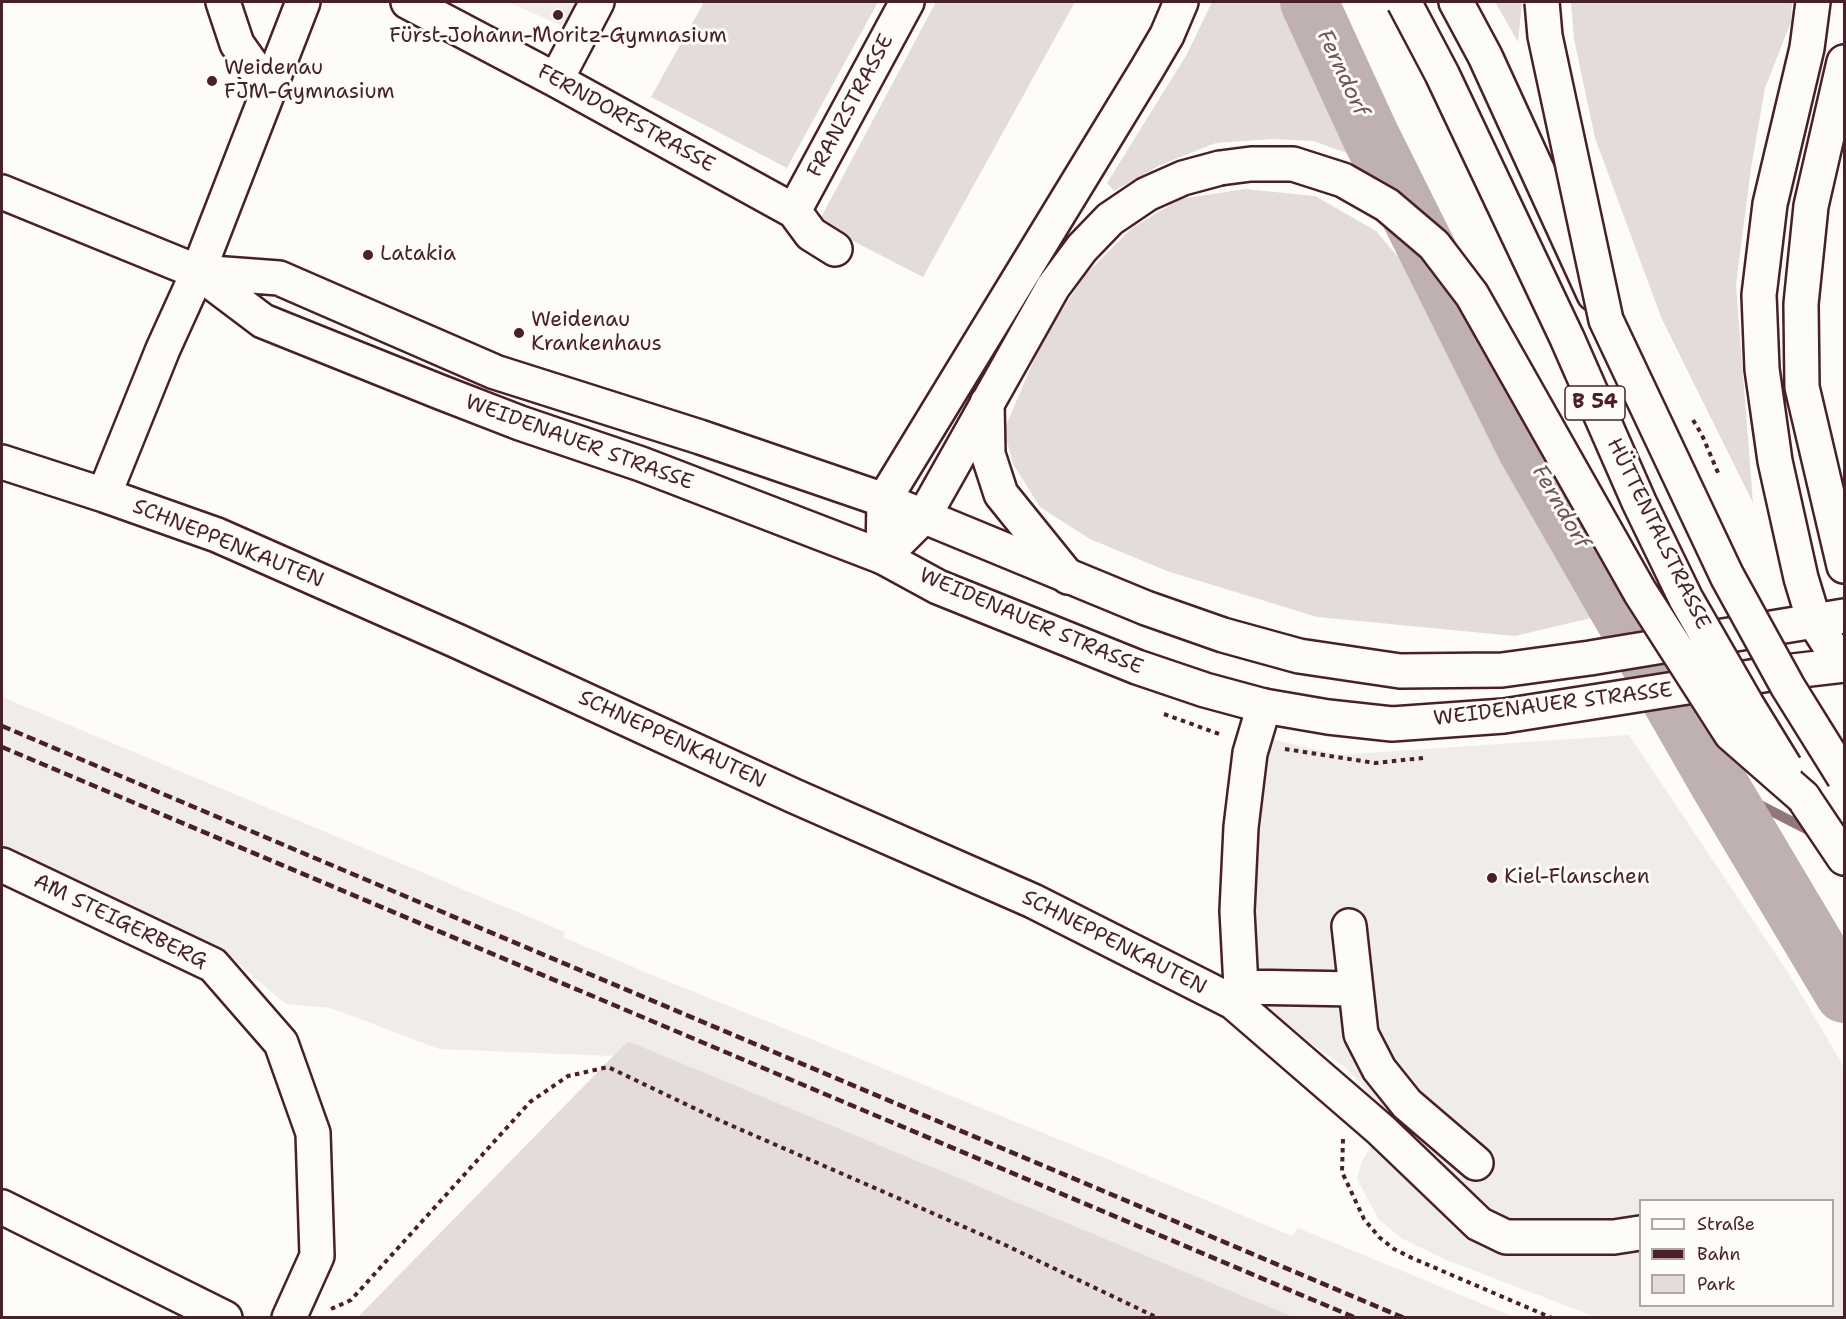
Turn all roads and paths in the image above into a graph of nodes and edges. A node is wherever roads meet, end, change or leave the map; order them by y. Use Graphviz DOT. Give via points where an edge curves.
graph roads {
  1 [pos="223,2"];
  2 [pos="303,2"];
  3 [pos="408,2"];
  4 [pos="597,2"];
  5 [pos="907,2"];
  6 [pos="1181,2"];
  7 [pos="1404,2"];
  8 [pos="1456,2"];
  9 [pos="1542,2"];
  10 [pos="1812,2"];
  11 [pos="1845,62"];
  12 [pos="556,80"];
  13 [pos="269,89"];
  14 [pos="2,192"];
  15 [pos="795,211"];
  16 [pos="835,249"];
  17 [pos="198,272"];
  18 [pos="1606,320"];
  19 [pos="987,402"];
  20 [pos="2,462"];
  21 [pos="104,495"];
  22 [pos="1835,498"];
  23 [pos="884,500"];
  24 [pos="924,516"];
  25 [pos="883,557"];
  26 [pos="1845,566"];
  27 [pos="1068,577"];
  28 [pos="1829,618"];
  29 [pos="1844,660"];
  30 [pos="1264,706"];
  31 [pos="1845,777"];
  32 [pos="1803,796"];
  33 [pos="1845,858"];
  34 [pos="2,865"];
  35 [pos="1349,926"];
  36 [pos="1356,989"];
  37 [pos="1237,995"];
  38 [pos="1357,1108"];
  39 [pos="1476,1163"];
  40 [pos="2,1207"];
  41 [pos="1639,1233"];
  42 [pos="321,1313"];
  43 [pos="225,1317"];
  44 [pos="289,1317"];
  45 [pos="1158,1317"];
  46 [pos="1552,1317"];
  1 -- 13 [label="main road" via="237,44"];
  2 -- 13 [label="main road"];
  3 -- 12 [label="main road, FERNDORFSTRASSE"];
  4 -- 12 [label="main road"];
  5 -- 15 [label="main road, FRANZSTRASSE"];
  6 -- 23 [label="main road" via="1147,69"];
  7 -- 32 [label="main road, HÜTTENTALSTRASSE / B 54, bridge" via="1562,328 1686,599"];
  8 -- 18 [label="main road, HÜTTENTALSTRASSE / B 54, bridge" via="1485,56"];
  9 -- 18 [label="main road, bridge" via="1545,36"];
  10 -- 28 [label="main road" via="1807,48 1770,204 1759,295 1762,369 1775,461 1801,578"];
  11 -- 22 [label="main road" via="1812,206 1801,304 1802,387"];
  12 -- 15 [label="main road, FERNDORFSTRASSE"];
  13 -- 17 [label="main road"];
  14 -- 17 [label="main road, WEIDENAUER STRASSE"];
  15 -- 16 [label="main road, FERNDORFSTRASSE" via="811,234"];
  17 -- 21 [label="main road, SCHNEPPENKAUTEN"];
  17 -- 23 [label="main road, WEIDENAUER STRASSE" via="279,278 495,372 700,436"];
  17 -- 25 [label="main road, WEIDENAUER STRASSE" via="262,321 510,419 641,464"];
  18 -- 31 [label="main road, HÜTTENTALSTRASSE / B 54, bridge" via="1728,576 1788,687"];
  19 -- 24 [label="main road"];
  19 -- 27 [label="main road" via="988,454 1001,494"];
  19 -- 32 [label="main road, bridge" via="1053,287 1082,248 1110,219 1147,194 1183,178 1251,164 1293,164 1343,180 1387,205 1434,245 1472,294 1640,592 1731,734"];
  20 -- 21 [label="main road, SCHNEPPENKAUTEN"];
  21 -- 37 [label="main road, SCHNEPPENKAUTEN" via="217,535 458,641"];
  22 -- 26 [label="main road"];
  23 -- 24 [label="main road, WEIDENAUER STRASSE"];
  23 -- 25 [label="main road"];
  24 -- 25 [label="main road"];
  24 -- 27 [label="main road, WEIDENAUER STRASSE"];
  25 -- 30 [label="main road, WEIDENAUER STRASSE" via="938,587 1137,667"];
  27 -- 28 [label="main road, WEIDENAUER STRASSE, bridge" via="1222,635 1299,657 1400,671 1502,670"];
  28 -- 29 [label="main road"];
  29 -- 30 [label="main road, WEIDENAUER STRASSE, bridge" via="1504,716 1392,724"];
  30 -- 37 [label="main road, SCHNEPPENKAUTEN" via="1250,753 1241,827"];
  32 -- 33 [label="main road, HÜTTENTALSTRASSE / B 54"];
  34 -- 44 [label="main road, AM STEIGERBERG" via="213,965 281,1043 313,1134 317,1245 317,1256"];
  35 -- 36 [label="main road"];
  36 -- 37 [label="main road"];
  36 -- 39 [label="main road" via="1361,1034 1379,1068 1407,1104"];
  37 -- 38 [label="main road, SCHNEPPENKAUTEN"];
  38 -- 41 [label="main road, SCHNEPPENKAUTEN" via="1479,1224 1506,1237 1614,1237"];
  38 -- 46 [label="path" via="1342,1142 1342,1172 1364,1219 1379,1236 1394,1249"];
  40 -- 43 [label="main road"];
  42 -- 45 [label="path" via="351,1300 530,1102 567,1076 608,1067"];
}
